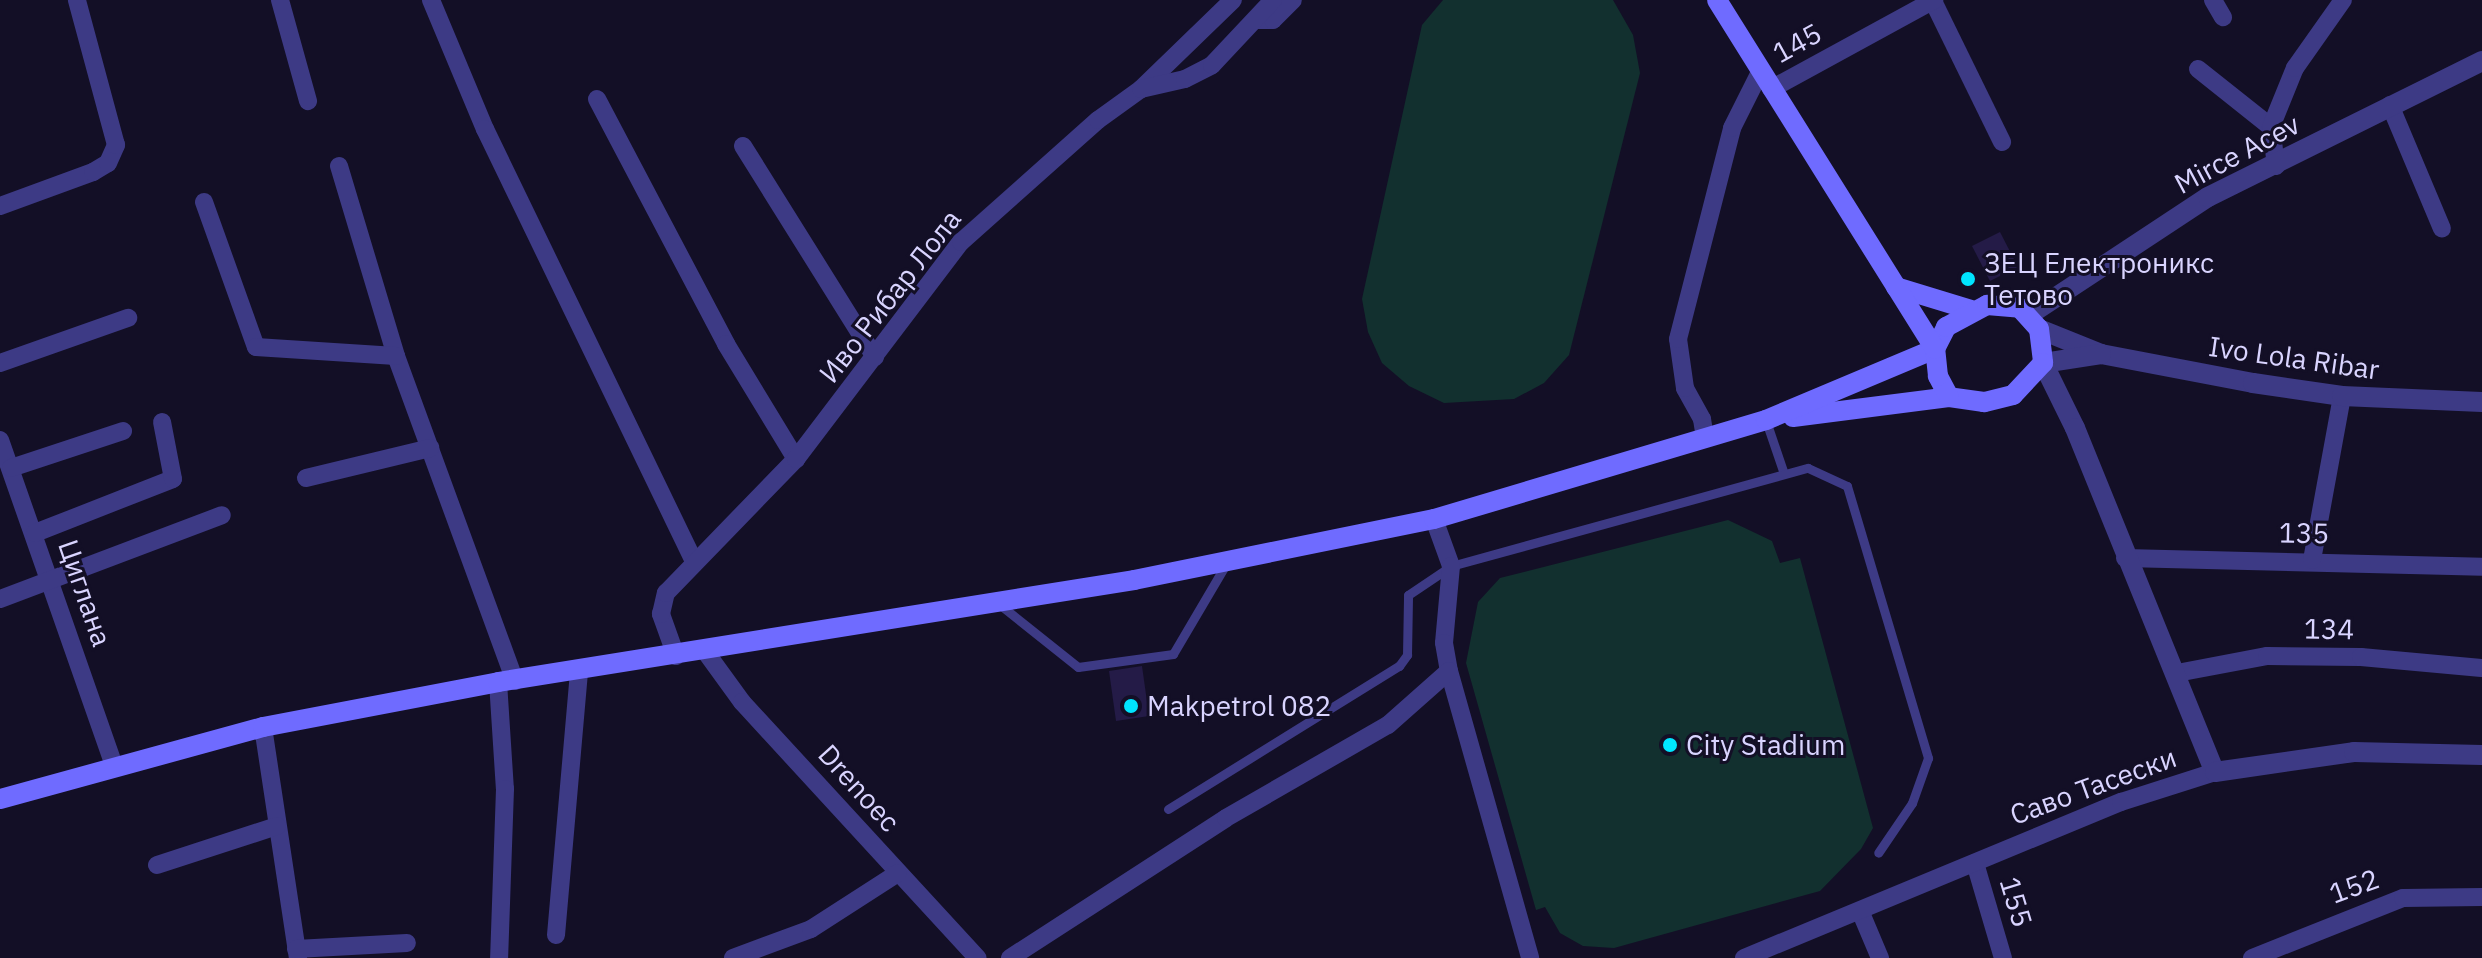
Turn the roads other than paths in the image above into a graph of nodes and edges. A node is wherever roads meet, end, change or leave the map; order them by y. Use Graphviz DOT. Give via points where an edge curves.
graph roads {
  1 [pos="77,0"];
  2 [pos="280,0"];
  3 [pos="431,0"];
  4 [pos="1233,0"];
  5 [pos="1273,0"];
  6 [pos="1293,0"];
  7 [pos="1717,0"];
  8 [pos="1933,0"];
  9 [pos="2213,0"];
  10 [pos="2343,0"];
  11 [pos="2223,17"];
  12 [pos="1257,20"];
  13 [pos="2482,61"];
  14 [pos="2198,69"];
  15 [pos="1766,81"];
  16 [pos="1141,89"];
  17 [pos="597,99"];
  18 [pos="308,101"];
  19 [pos="2390,105"];
  20 [pos="2271,127"];
  21 [pos="2002,142"];
  22 [pos="743,146"];
  23 [pos="339,166"];
  24 [pos="2276,166"];
  25 [pos="204,202"];
  26 [pos="0,206"];
  27 [pos="2442,229"];
  28 [pos="1896,287"];
  29 [pos="1971,310"];
  30 [pos="128,318"];
  31 [pos="2034,322"];
  32 [pos="1935,349"];
  33 [pos="2101,354"];
  34 [pos="396,356"];
  35 [pos="875,357"];
  36 [pos="0,363"];
  37 [pos="2043,363"];
  38 [pos="2342,396"];
  39 [pos="1949,397"];
  40 [pos="2482,402"];
  41 [pos="1766,420"];
  42 [pos="162,422"];
  43 [pos="123,431"];
  44 [pos="1705,438"];
  45 [pos="0,440"];
  46 [pos="430,448"];
  47 [pos="796,459"];
  48 [pos="11,468"];
  49 [pos="1783,471"];
  50 [pos="306,478"];
  51 [pos="222,515"];
  52 [pos="1434,519"];
  53 [pos="35,533"];
  54 [pos="2125,558"];
  55 [pos="2312,560"];
  56 [pos="1228,561"];
  57 [pos="694,562"];
  58 [pos="1451,566"];
  59 [pos="2482,567"];
  60 [pos="51,583"];
  61 [pos="0,599"];
  62 [pos="996,602"];
  63 [pos="705,651"];
  64 [pos="676,656"];
  65 [pos="2482,668"];
  66 [pos="579,671"];
  67 [pos="1449,671"];
  68 [pos="2177,673"];
  69 [pos="506,682"];
  70 [pos="263,727"];
  71 [pos="2482,755"];
  72 [pos="114,766"];
  73 [pos="2215,772"];
  74 [pos="0,799"];
  75 [pos="1168,809"];
  76 [pos="277,826"];
  77 [pos="1878,853"];
  78 [pos="1975,863"];
  79 [pos="157,865"];
  80 [pos="898,873"];
  81 [pos="2482,897"];
  82 [pos="1861,913"];
  83 [pos="556,935"];
  84 [pos="407,943"];
  85 [pos="2280,952"];
  86 [pos="297,954"];
  87 [pos="499,958"];
  88 [pos="733,958"];
  89 [pos="977,958"];
  90 [pos="1010,958"];
  91 [pos="1530,958"];
  92 [pos="1744,958"];
  93 [pos="1880,958"];
  94 [pos="2003,958"];
  95 [pos="2252,958"];
  1 -- 26 [label="street" via="116,145 108,163 93,172"];
  2 -- 18 [label="street"];
  3 -- 57 [label="street" via="485,129"];
  4 -- 16 [label="street"];
  5 -- 12 [label="street, Иво Рибар Лола"];
  6 -- 12 [label="street" via="1273,20"];
  7 -- 15 [label="main road"];
  8 -- 15 [label="street, 145"];
  8 -- 21 [label="street"];
  9 -- 11 [label="street"];
  10 -- 20 [label="street" via="2295,68"];
  12 -- 16 [label="street, Иво Рибар Лола" via="1212,65 1185,79"];
  13 -- 19 [label="street, Mirce Acev"];
  14 -- 20 [label="street"];
  15 -- 28 [label="main road"];
  15 -- 44 [label="street" via="1732,128 1678,339 1685,388 1702,419"];
  16 -- 35 [label="street, Иво Рибар Лола" via="1086,130 961,242"];
  17 -- 47 [label="street" via="726,344"];
  19 -- 24 [label="street, Mirce Acev"];
  19 -- 27 [label="street"];
  20 -- 24 [label="street"];
  22 -- 35 [label="street"];
  23 -- 34 [label="street"];
  24 -- 31 [label="street, Mirce Acev" via="2208,197"];
  25 -- 34 [label="street" via="256,347"];
  28 -- 29 [label="main road"];
  28 -- 32 [label="main road"];
  29 -- 31 [label="main road" via="2001,304"];
  29 -- 32 [label="main road" via="1946,327"];
  30 -- 36 [label="street"];
  31 -- 33 [label="street"];
  31 -- 37 [label="main road"];
  32 -- 39 [label="main road" via="1938,376"];
  32 -- 41 [label="main road"];
  33 -- 37 [label="street"];
  33 -- 38 [label="street, Ivo Lola Ribar"];
  34 -- 46 [label="street"];
  35 -- 47 [label="street, Иво Рибар Лола"];
  37 -- 39 [label="main road" via="2013,395 1984,402"];
  37 -- 54 [label="street" via="2075,428"];
  38 -- 40 [label="street, Ivo Lola Ribar"];
  38 -- 55 [label="street"];
  39 -- 41 [label="main road"];
  41 -- 44 [label="main road"];
  41 -- 49 [label="lane"];
  42 -- 53 [label="street" via="173,479"];
  43 -- 48 [label="street"];
  44 -- 52 [label="main road"];
  45 -- 48 [label="street, Циглана"];
  46 -- 50 [label="street"];
  46 -- 69 [label="street"];
  47 -- 57 [label="street, Иво Рибар Лола"];
  48 -- 53 [label="street, Циглана"];
  49 -- 58 [label="lane"];
  49 -- 77 [label="lane" via="1808,468 1847,486 1928,758 1912,803"];
  51 -- 60 [label="street"];
  52 -- 56 [label="main road"];
  52 -- 58 [label="street"];
  53 -- 60 [label="street, Циглана"];
  54 -- 55 [label="street, 135"];
  54 -- 68 [label="street"];
  55 -- 59 [label="street, 135"];
  56 -- 62 [label="main road"];
  56 -- 62 [label="lane" via="1173,654 1078,667"];
  57 -- 64 [label="street, Иво Рибар Лола" via="666,593 661,614"];
  58 -- 67 [label="street" via="1444,643"];
  58 -- 75 [label="lane" via="1408,595 1407,655 1399,666"];
  60 -- 61 [label="street"];
  60 -- 72 [label="street, Циглана"];
  62 -- 63 [label="main road"];
  63 -- 64 [label="main road"];
  63 -- 80 [label="street, Drenoec" via="742,702"];
  64 -- 66 [label="main road"];
  65 -- 68 [label="street, 134" via="2361,657 2267,656"];
  66 -- 69 [label="main road"];
  66 -- 83 [label="street"];
  67 -- 90 [label="street" via="1388,725 1226,818"];
  67 -- 91 [label="street"];
  68 -- 73 [label="street"];
  69 -- 70 [label="main road"];
  69 -- 87 [label="street"];
  70 -- 72 [label="main road"];
  70 -- 76 [label="street"];
  71 -- 73 [label="street, Саво Тасески" via="2354,752"];
  72 -- 74 [label="main road"];
  73 -- 78 [label="street, Саво Тасески" via="2121,802"];
  76 -- 79 [label="street"];
  76 -- 86 [label="street"];
  78 -- 82 [label="street, Саво Тасески"];
  78 -- 94 [label="street, 155"];
  80 -- 88 [label="street" via="811,929"];
  80 -- 89 [label="street, Drenoec"];
  81 -- 85 [label="street, 152" via="2403,898"];
  82 -- 92 [label="street, Саво Тасески"];
  82 -- 93 [label="street"];
  84 -- 86 [label="street"];
  85 -- 95 [label="street, 152"];
}
